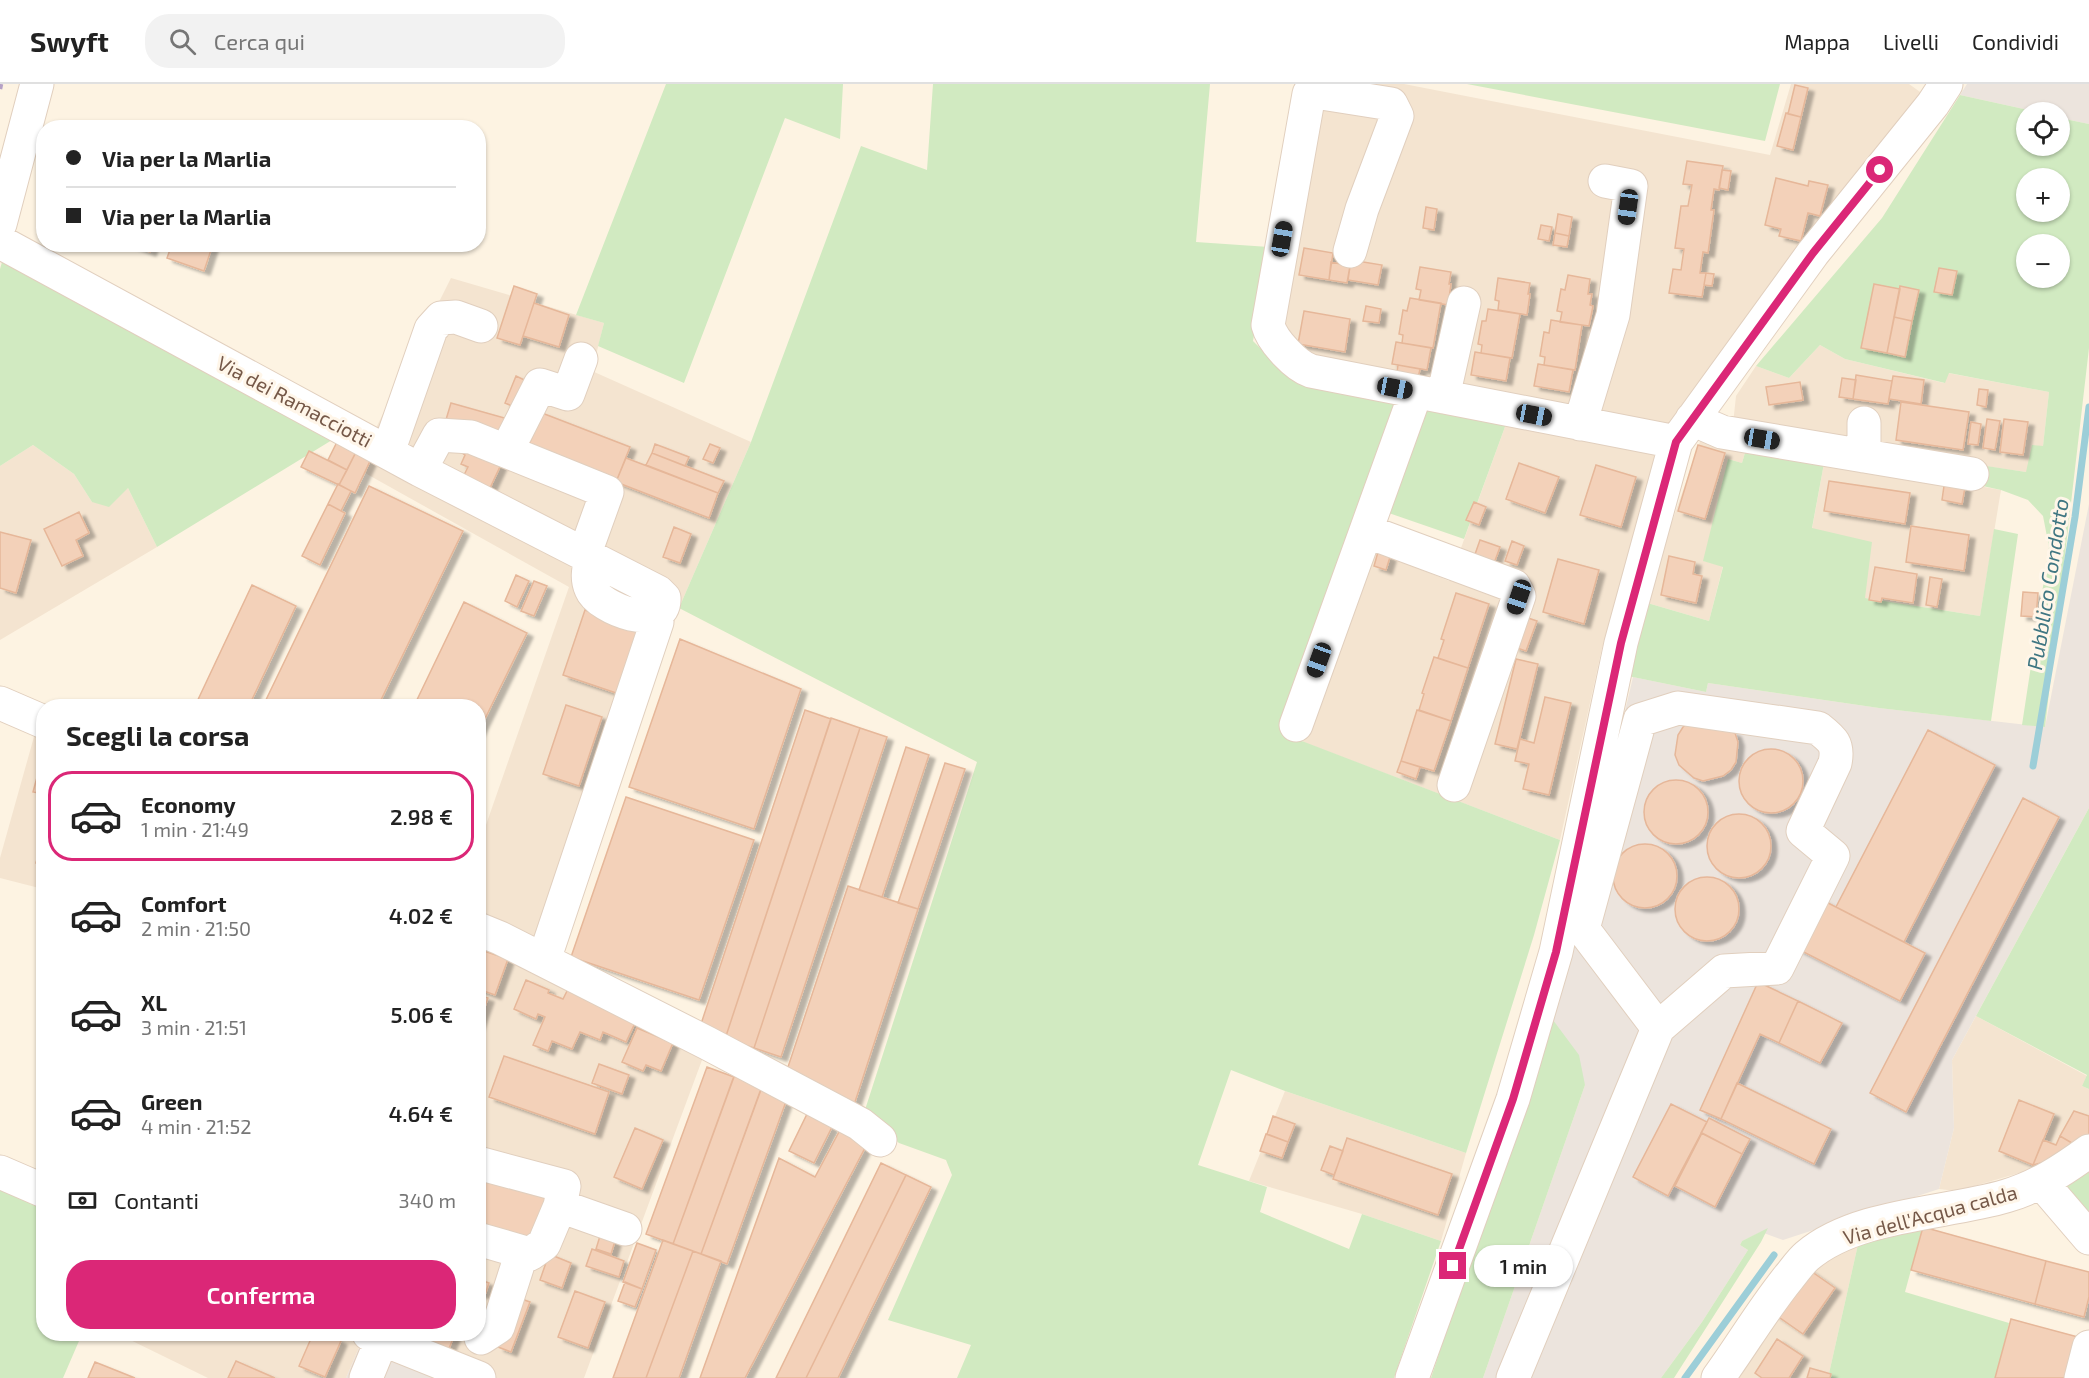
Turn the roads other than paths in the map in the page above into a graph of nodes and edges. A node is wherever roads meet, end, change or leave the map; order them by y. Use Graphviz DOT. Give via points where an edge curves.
graph roads {
  1 [pos="37,84"];
  2 [pos="1946,84"];
  3 [pos="1310,89"];
  4 [pos="1605,181"];
  5 [pos="0,224"];
  6 [pos="0,242"];
  7 [pos="1350,251"];
  8 [pos="1464,303"];
  9 [pos="481,326"];
  10 [pos="581,359"];
  11 [pos="1430,394"];
  12 [pos="1863,423"];
  13 [pos="1580,424"];
  14 [pos="1684,431"];
  15 [pos="507,450"];
  16 [pos="388,452"];
  17 [pos="1863,456"];
  18 [pos="420,470"];
  19 [pos="1972,474"];
  20 [pos="1366,531"];
  21 [pos="588,555"];
  22 [pos="0,702"];
  23 [pos="36,718"];
  24 [pos="1296,725"];
  25 [pos="1454,784"];
  26 [pos="486,933"];
  27 [pos="544,960"];
  28 [pos="1658,1028"];
  29 [pos="880,1140"];
  30 [pos="2089,1151"];
  31 [pos="486,1165"];
  32 [pos="0,1172"];
  33 [pos="2042,1183"];
  34 [pos="36,1188"];
  35 [pos="560,1206"];
  36 [pos="625,1229"];
  37 [pos="2089,1238"];
  38 [pos="486,1241"];
  39 [pos="522,1252"];
  40 [pos="486,1331"];
  41 [pos="375,1341"];
  42 [pos="388,1341"];
  43 [pos="477,1341"];
  44 [pos="2089,1347"];
  45 [pos="465,1372"];
  46 [pos="366,1378"];
  47 [pos="411,1378"];
  48 [pos="1412,1378"];
  49 [pos="1513,1378"];
  50 [pos="1718,1378"];
  51 [pos="2081,1378"];
  1 -- 5 [label="street"];
  2 -- 14 [label="street" via="1813,253"];
  3 -- 7 [label="street" via="1391,104 1397,116"];
  3 -- 11 [label="street" via="1268,325 1270,333 1300,368"];
  4 -- 13 [label="street" via="1631,186 1613,315"];
  6 -- 16 [label="street, Via dei Ramacciotti"];
  8 -- 11 [label="street"];
  9 -- 16 [label="street" via="441,318 431,329"];
  10 -- 15 [label="street" via="568,394 540,385"];
  11 -- 13 [label="street"];
  11 -- 20 [label="street"];
  12 -- 17 [label="street"];
  13 -- 14 [label="street"];
  14 -- 17 [label="street" via="1722,432"];
  14 -- 48 [label="street" via="1621,643 1556,952 1513,1099"];
  15 -- 18 [label="street" via="471,437 439,435"];
  15 -- 21 [label="street" via="607,492"];
  16 -- 18 [label="street, Via dei Ramacciotti"];
  17 -- 19 [label="street"];
  18 -- 21 [label="street, Via dei Ramacciotti"];
  20 -- 24 [label="street"];
  20 -- 25 [label="street" via="1514,586 1519,597"];
  21 -- 27 [label="street" via="591,590 600,602 630,614 657,614 657,622"];
  22 -- 23 [label="street"];
  26 -- 27 [label="street"];
  27 -- 29 [label="street" via="860,1124"];
  28 -- 28 [label="street" via="1583,928 1640,720 1678,708 1818,728 1832,739 1838,752 1803,831 1833,856 1777,968 1724,971"];
  28 -- 49 [label="street"];
  30 -- 33 [label="street, Via dell'Acqua calda"];
  31 -- 35 [label="street" via="564,1186"];
  32 -- 34 [label="street"];
  33 -- 37 [label="street"];
  33 -- 50 [label="street, Via dell'Acqua calda" via="2005,1197 1879,1223 1826,1244 1806,1257 1778,1290"];
  35 -- 36 [label="street"];
  35 -- 39 [label="street" via="544,1244 531,1254"];
  38 -- 39 [label="street"];
  39 -- 40 [label="street" via="498,1327"];
  41 -- 46 [label="street"];
  42 -- 45 [label="street"];
  43 -- 45 [label="street"];
  44 -- 51 [label="street"];
  45 -- 47 [label="street"];
}
